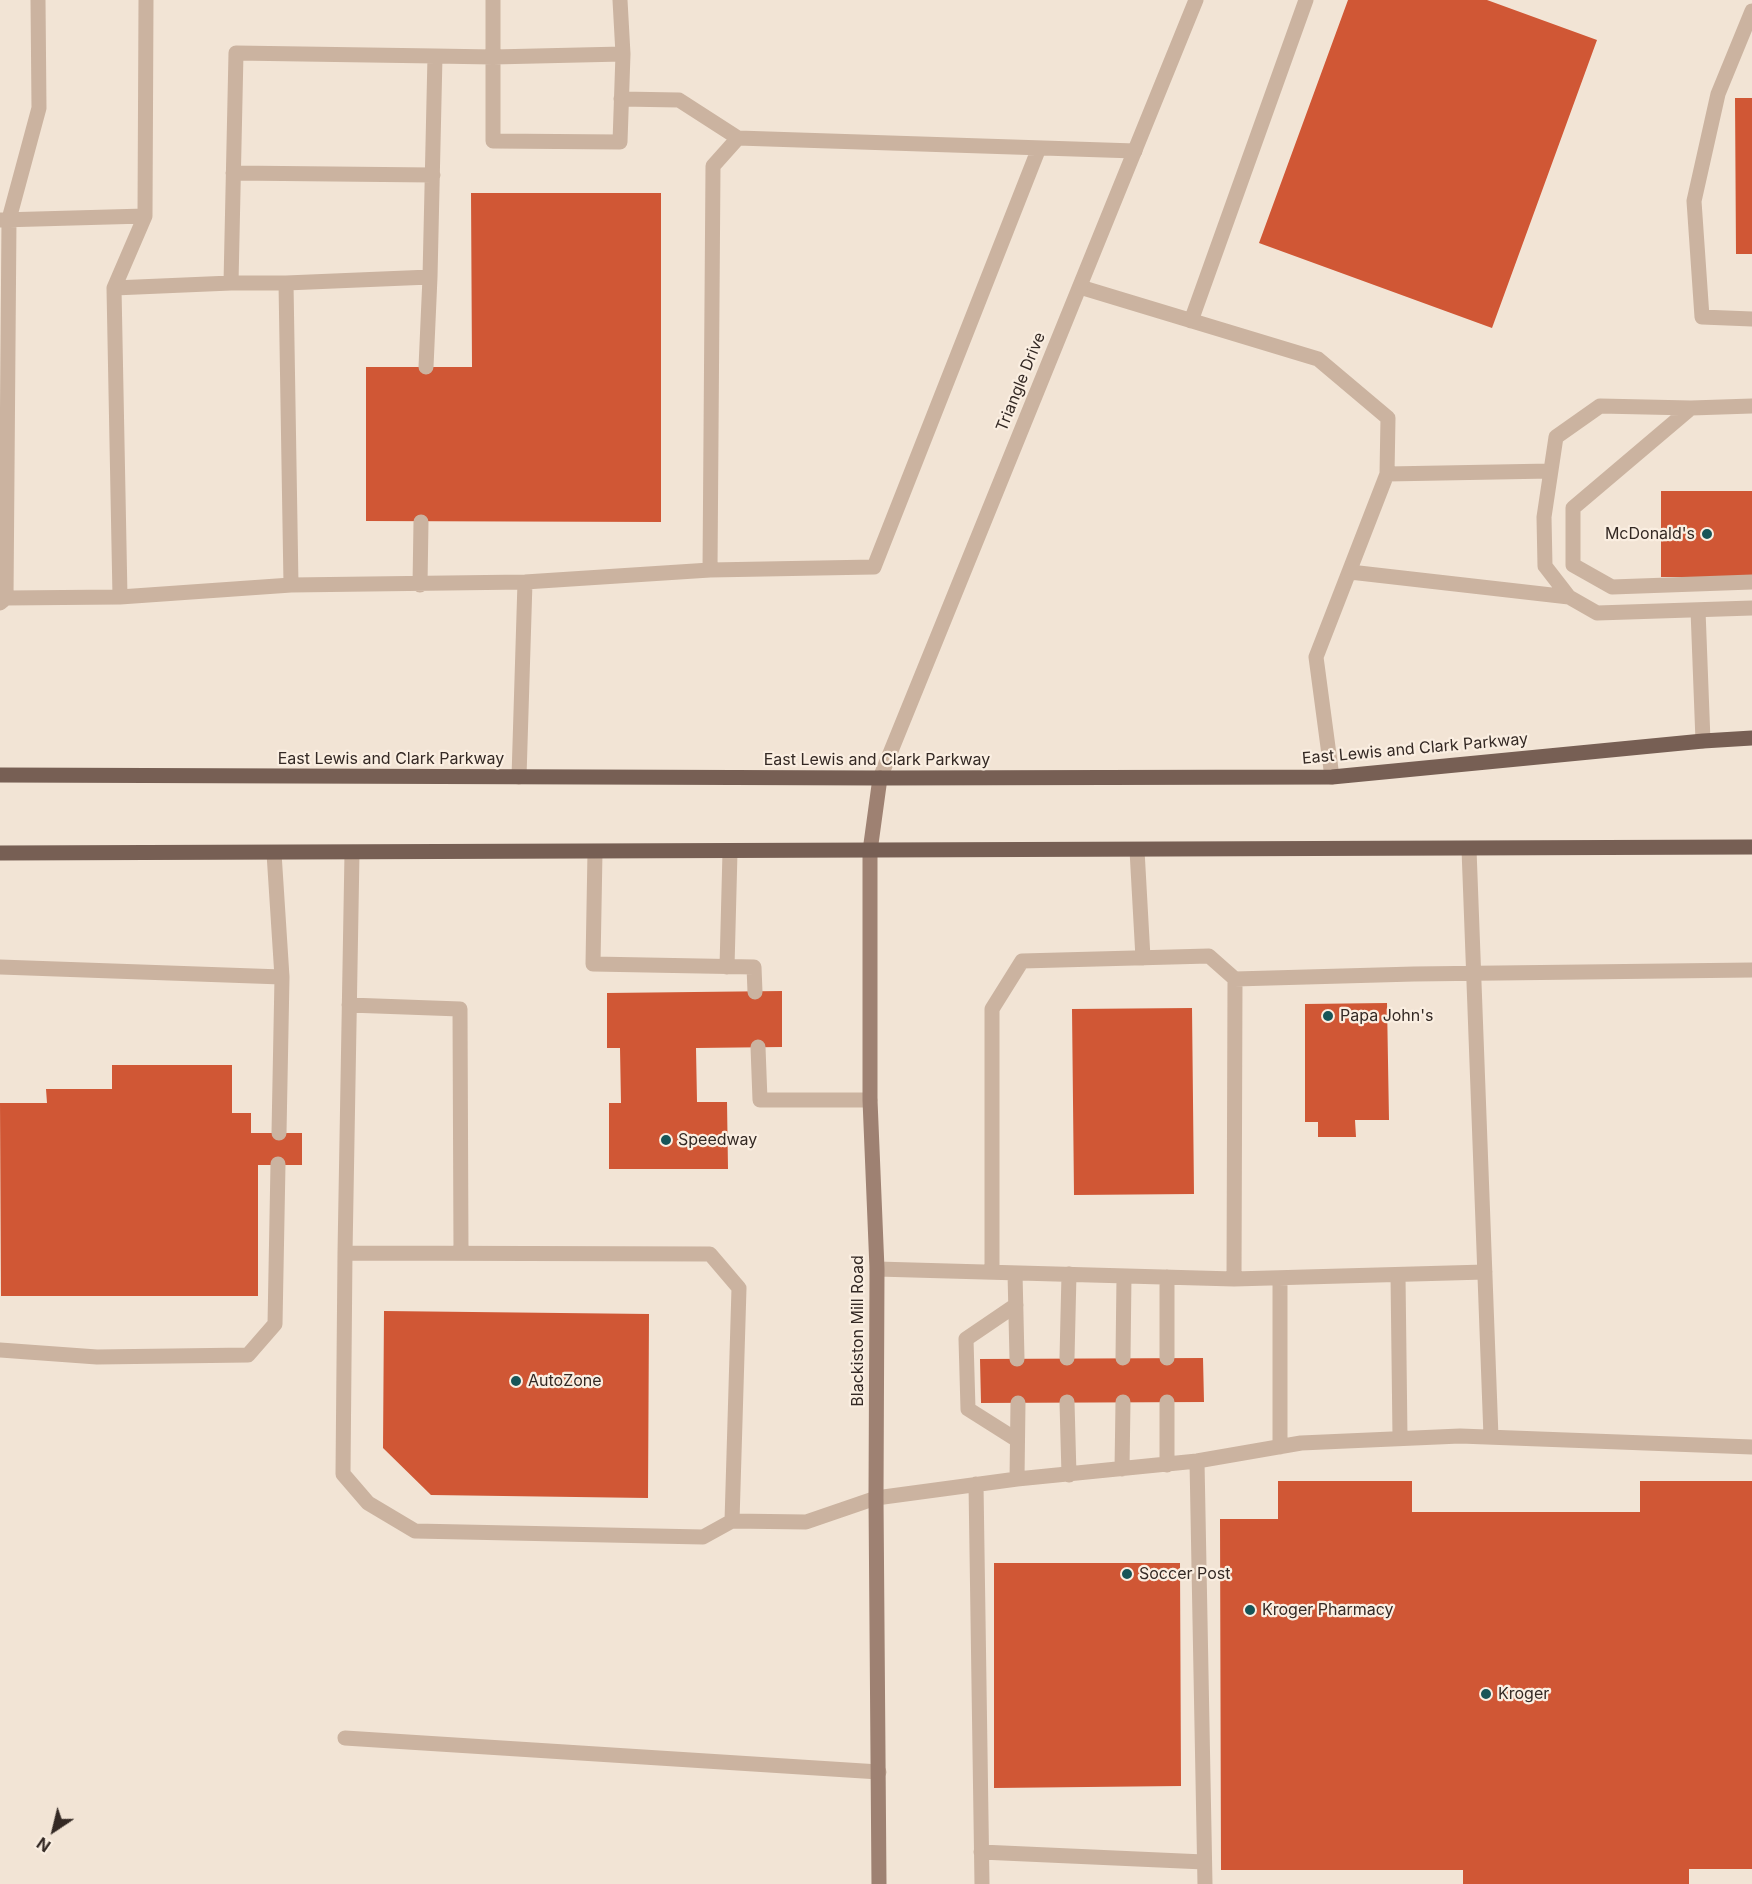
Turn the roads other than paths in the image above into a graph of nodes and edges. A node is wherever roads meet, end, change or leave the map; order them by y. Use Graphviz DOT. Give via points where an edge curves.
graph roads {
  1 [pos="38,0"];
  2 [pos="146,0"];
  3 [pos="493,0"];
  4 [pos="620,0"];
  5 [pos="1196,0"];
  6 [pos="1306,0"];
  7 [pos="1752,11"];
  8 [pos="622,54"];
  9 [pos="435,56"];
  10 [pos="493,57"];
  11 [pos="621,99"];
  12 [pos="738,138"];
  13 [pos="1039,148"];
  14 [pos="1135,151"];
  15 [pos="233,173"];
  16 [pos="433,175"];
  17 [pos="145,216"];
  18 [pos="4,219"];
  19 [pos="430,277"];
  20 [pos="231,283"];
  21 [pos="286,283"];
  22 [pos="1080,287"];
  23 [pos="114,288"];
  24 [pos="1752,319"];
  25 [pos="1191,321"];
  26 [pos="426,367"];
  27 [pos="1752,406"];
  28 [pos="1691,408"];
  29 [pos="1551,471"];
  30 [pos="1387,474"];
  31 [pos="421,522"];
  32 [pos="710,570"];
  33 [pos="1350,572"];
  34 [pos="525,582"];
  35 [pos="1752,582"];
  36 [pos="291,585"];
  37 [pos="420,585"];
  38 [pos="120,597"];
  39 [pos="1569,597"];
  40 [pos="3,600"];
  41 [pos="1752,608"];
  42 [pos="1698,610"];
  43 [pos="1752,738"];
  44 [pos="1703,741"];
  45 [pos="0,775"];
  46 [pos="519,777"];
  47 [pos="1332,777"];
  48 [pos="880,778"];
  49 [pos="1752,847"];
  50 [pos="1469,849"];
  51 [pos="1137,850"];
  52 [pos="870,851"];
  53 [pos="595,852"];
  54 [pos="730,852"];
  55 [pos="0,853"];
  56 [pos="274,853"];
  57 [pos="352,853"];
  58 [pos="1143,958"];
  59 [pos="0,967"];
  60 [pos="727,967"];
  61 [pos="1752,970"];
  62 [pos="1474,973"];
  63 [pos="282,977"];
  64 [pos="1235,979"];
  65 [pos="755,992"];
  66 [pos="349,1005"];
  67 [pos="758,1047"];
  68 [pos="870,1100"];
  69 [pos="279,1133"];
  70 [pos="278,1164"];
  71 [pos="345,1253"];
  72 [pos="461,1253"];
  73 [pos="877,1269"];
  74 [pos="992,1272"];
  75 [pos="1485,1272"];
  76 [pos="1015,1273"];
  77 [pos="1069,1274"];
  78 [pos="1398,1275"];
  79 [pos="1124,1276"];
  80 [pos="1167,1277"];
  81 [pos="1280,1278"];
  82 [pos="1234,1279"];
  83 [pos="1016,1305"];
  84 [pos="0,1350"];
  85 [pos="1067,1358"];
  86 [pos="1124,1358"];
  87 [pos="1167,1358"];
  88 [pos="1017,1359"];
  89 [pos="1066,1402"];
  90 [pos="1123,1402"];
  91 [pos="1167,1402"];
  92 [pos="1018,1403"];
  93 [pos="1491,1437"];
  94 [pos="1400,1438"];
  95 [pos="1017,1440"];
  96 [pos="1280,1447"];
  97 [pos="1752,1447"];
  98 [pos="1197,1461"];
  99 [pos="1167,1465"];
  100 [pos="1122,1469"];
  101 [pos="1068,1475"];
  102 [pos="1017,1479"];
  103 [pos="976,1484"];
  104 [pos="876,1498"];
  105 [pos="732,1521"];
  106 [pos="345,1738"];
  107 [pos="879,1772"];
  108 [pos="981,1852"];
  109 [pos="1204,1862"];
  110 [pos="879,1884"];
  111 [pos="982,1884"];
  112 [pos="1205,1884"];
  1 -- 18 [label="street" via="39,108"];
  2 -- 17 [label="street"];
  3 -- 10 [label="street"];
  4 -- 8 [label="street"];
  5 -- 14 [label="street, Triangle Drive"];
  6 -- 25 [label="street"];
  7 -- 24 [label="street" via="1718,94 1694,201 1702,317"];
  8 -- 10 [label="street"];
  8 -- 11 [label="street"];
  9 -- 10 [label="street"];
  9 -- 15 [label="street" via="236,53"];
  9 -- 16 [label="street"];
  10 -- 11 [label="street" via="493,141 620,142"];
  11 -- 12 [label="street" via="679,100"];
  12 -- 13 [label="street"];
  12 -- 32 [label="street" via="713,166"];
  13 -- 14 [label="street"];
  13 -- 32 [label="street" via="874,567"];
  14 -- 22 [label="street, Triangle Drive"];
  15 -- 16 [label="street"];
  15 -- 20 [label="street"];
  16 -- 19 [label="street"];
  17 -- 18 [label="street"];
  17 -- 23 [label="street"];
  18 -- 40 [label="street"];
  19 -- 21 [label="street"];
  19 -- 26 [label="street"];
  20 -- 21 [label="street"];
  20 -- 23 [label="street"];
  21 -- 36 [label="street"];
  22 -- 25 [label="street"];
  22 -- 48 [label="street, Triangle Drive"];
  23 -- 38 [label="street"];
  25 -- 30 [label="street" via="1318,359 1388,418"];
  27 -- 28 [label="street"];
  28 -- 29 [label="street" via="1600,406 1556,437"];
  28 -- 35 [label="street" via="1573,508 1573,565 1612,587"];
  29 -- 30 [label="street"];
  29 -- 39 [label="street" via="1544,517 1545,567"];
  30 -- 33 [label="street"];
  31 -- 37 [label="street"];
  32 -- 34 [label="street"];
  33 -- 39 [label="street"];
  33 -- 47 [label="street" via="1316,657"];
  34 -- 37 [label="street"];
  34 -- 46 [label="street"];
  36 -- 37 [label="street"];
  36 -- 38 [label="street"];
  38 -- 40 [label="street"];
  39 -- 42 [label="street" via="1597,613"];
  41 -- 42 [label="street"];
  42 -- 44 [label="street"];
  43 -- 44 [label="main road, East Lewis and Clark Parkway"];
  44 -- 47 [label="main road, East Lewis and Clark Parkway"];
  45 -- 46 [label="main road, East Lewis and Clark Parkway"];
  46 -- 48 [label="main road, East Lewis and Clark Parkway"];
  47 -- 48 [label="main road, East Lewis and Clark Parkway"];
  48 -- 52 [label="main road, Blackiston Mill Road"];
  49 -- 50 [label="main road"];
  50 -- 51 [label="main road"];
  50 -- 62 [label="street"];
  51 -- 52 [label="main road"];
  51 -- 58 [label="street"];
  52 -- 54 [label="main road"];
  52 -- 68 [label="main road, Blackiston Mill Road"];
  53 -- 54 [label="main road"];
  53 -- 57 [label="main road"];
  53 -- 60 [label="street" via="593,964"];
  54 -- 60 [label="street"];
  55 -- 56 [label="main road"];
  56 -- 57 [label="main road"];
  56 -- 63 [label="street"];
  57 -- 66 [label="street"];
  58 -- 64 [label="street" via="1209,956"];
  58 -- 74 [label="street" via="1022,961 992,1009"];
  59 -- 63 [label="street"];
  60 -- 65 [label="street" via="754,967"];
  61 -- 62 [label="street"];
  62 -- 64 [label="street"];
  62 -- 75 [label="street"];
  63 -- 69 [label="street"];
  64 -- 82 [label="street"];
  66 -- 71 [label="street"];
  66 -- 72 [label="street" via="460,1009"];
  67 -- 68 [label="street" via="760,1100"];
  68 -- 73 [label="main road, Blackiston Mill Road"];
  70 -- 84 [label="street" via="275,1324 248,1355 97,1357"];
  71 -- 72 [label="street"];
  71 -- 105 [label="street" via="343,1474 368,1503 415,1531 703,1537"];
  72 -- 105 [label="street" via="710,1254 739,1288"];
  73 -- 74 [label="street"];
  73 -- 104 [label="main road, Blackiston Mill Road"];
  74 -- 76 [label="street"];
  75 -- 78 [label="street"];
  75 -- 93 [label="street"];
  76 -- 77 [label="street"];
  76 -- 83 [label="street"];
  77 -- 79 [label="street"];
  77 -- 85 [label="street"];
  78 -- 81 [label="street"];
  78 -- 94 [label="street"];
  79 -- 80 [label="street"];
  79 -- 86 [label="street"];
  80 -- 82 [label="street"];
  80 -- 87 [label="street"];
  81 -- 82 [label="street"];
  81 -- 96 [label="street"];
  83 -- 88 [label="street"];
  83 -- 95 [label="street" via="966,1339 968,1408"];
  89 -- 101 [label="street"];
  90 -- 100 [label="street"];
  91 -- 99 [label="street"];
  92 -- 95 [label="street"];
  93 -- 94 [label="street"];
  93 -- 97 [label="street"];
  94 -- 96 [label="street"];
  95 -- 102 [label="street"];
  96 -- 98 [label="street"];
  98 -- 99 [label="street"];
  98 -- 109 [label="street"];
  99 -- 100 [label="street"];
  100 -- 101 [label="street"];
  101 -- 102 [label="street"];
  102 -- 103 [label="street"];
  103 -- 104 [label="street"];
  103 -- 108 [label="street"];
  104 -- 105 [label="street" via="806,1522"];
  104 -- 107 [label="main road, Blackiston Mill Road"];
  106 -- 107 [label="street"];
  107 -- 110 [label="main road, Blackiston Mill Road"];
  108 -- 109 [label="street"];
  108 -- 111 [label="street"];
  109 -- 112 [label="street"];
}
